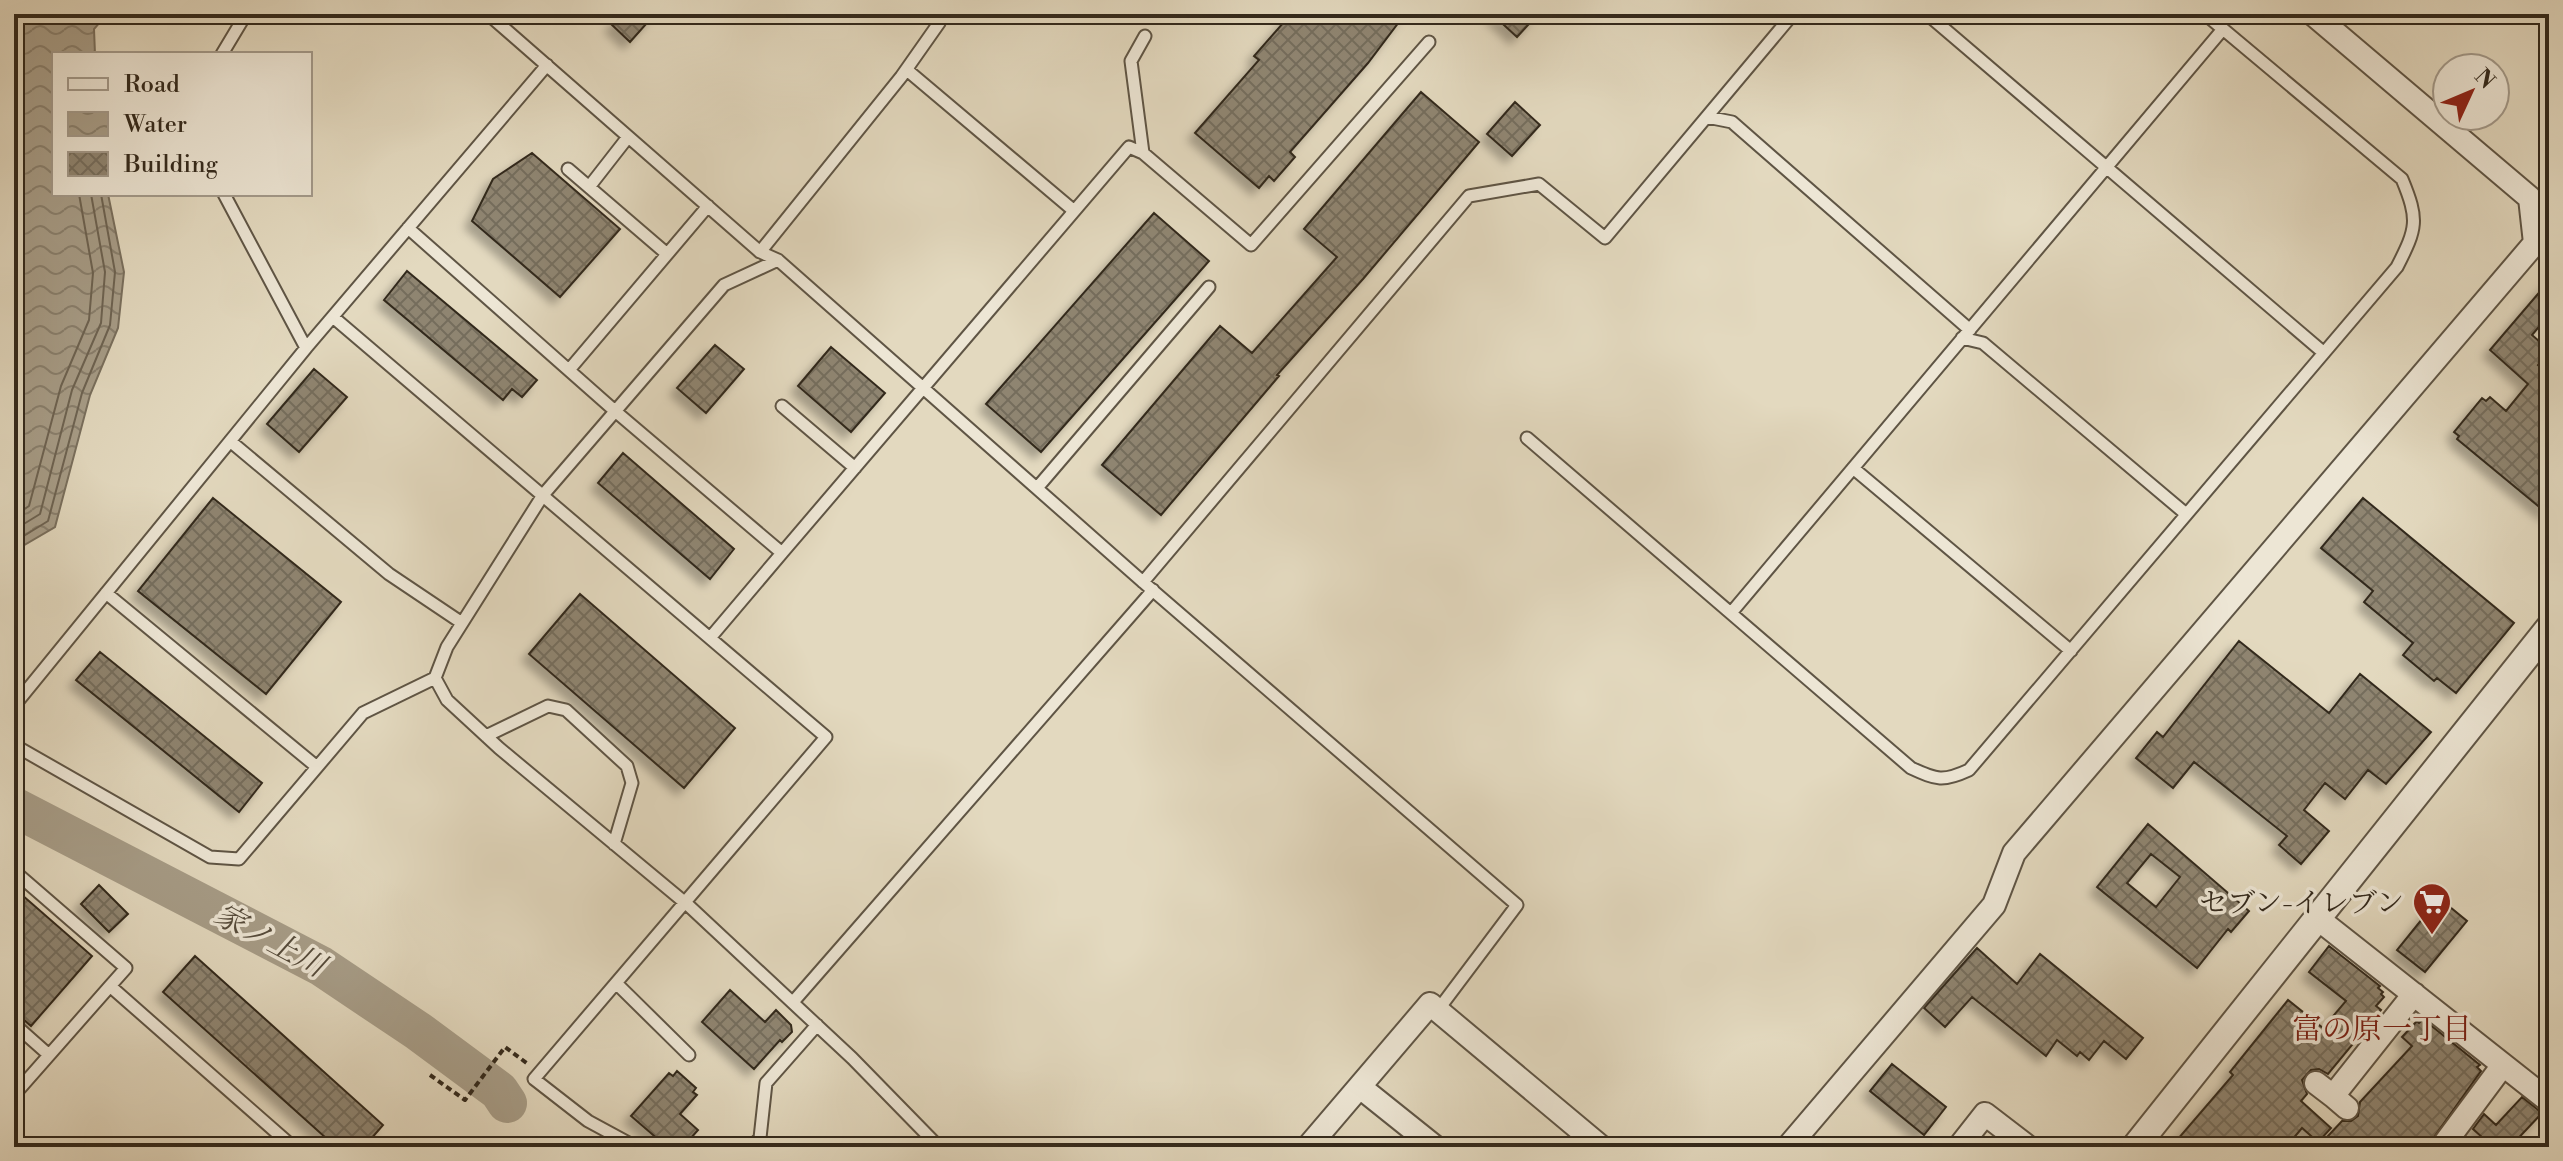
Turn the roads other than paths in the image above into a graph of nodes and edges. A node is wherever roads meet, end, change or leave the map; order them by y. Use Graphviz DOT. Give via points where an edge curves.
graph roads {
  1 [pos="246,14"];
  2 [pos="488,14"];
  3 [pos="941,14"];
  4 [pos="1793,14"];
  5 [pos="1927,14"];
  6 [pos="2205,14"];
  7 [pos="2313,14"];
  8 [pos="2223,29"];
  9 [pos="1145,36"];
  10 [pos="1429,42"];
  11 [pos="223,52"];
  12 [pos="547,65"];
  13 [pos="907,70"];
  14 [pos="1707,117"];
  15 [pos="628,137"];
  16 [pos="1143,153"];
  17 [pos="2108,166"];
  18 [pos="568,169"];
  19 [pos="589,187"];
  20 [pos="225,196"];
  21 [pos="708,206"];
  22 [pos="1073,210"];
  23 [pos="408,228"];
  24 [pos="760,252"];
  25 [pos="667,254"];
  26 [pos="778,260"];
  27 [pos="1209,287"];
  28 [pos="333,317"];
  29 [pos="1966,334"];
  30 [pos="306,348"];
  31 [pos="2324,353"];
  32 [pos="569,370"];
  33 [pos="923,387"];
  34 [pos="782,406"];
  35 [pos="615,411"];
  36 [pos="1527,438"];
  37 [pos="230,441"];
  38 [pos="855,468"];
  39 [pos="1853,468"];
  40 [pos="1037,488"];
  41 [pos="543,495"];
  42 [pos="2186,514"];
  43 [pos="782,553"];
  44 [pos="1148,586"];
  45 [pos="106,593"];
  46 [pos="1731,613"];
  47 [pos="462,623"];
  48 [pos="2549,628"];
  49 [pos="710,638"];
  50 [pos="2071,651"];
  51 [pos="435,678"];
  52 [pos="14,706"];
  53 [pos="486,736"];
  54 [pos="14,745"];
  55 [pos="317,767"];
  56 [pos="614,844"];
  57 [pos="14,871"];
  58 [pos="684,903"];
  59 [pos="2317,918"];
  60 [pos="616,983"];
  61 [pos="110,986"];
  62 [pos="2414,994"];
  63 [pos="793,1002"];
  64 [pos="1438,1010"];
  65 [pos="14,1024"];
  66 [pos="817,1025"];
  67 [pos="49,1055"];
  68 [pos="689,1055"];
  69 [pos="2503,1065"];
  70 [pos="1360,1087"];
  71 [pos="14,1095"];
  72 [pos="2332,1096"];
  73 [pos="2549,1101"];
  74 [pos="293,1147"];
  75 [pos="636,1147"];
  76 [pos="751,1147"];
  77 [pos="939,1147"];
  78 [pos="1308,1147"];
  79 [pos="1435,1147"];
  80 [pos="1601,1147"];
  81 [pos="1788,1147"];
  82 [pos="1959,1147"];
  83 [pos="2028,1147"];
  84 [pos="2135,1147"];
  85 [pos="2442,1147"];
  1 -- 11 [label="lane"];
  2 -- 12 [label="lane"];
  3 -- 13 [label="lane"];
  4 -- 14 [label="lane"];
  5 -- 17 [label="lane"];
  6 -- 8 [label="lane"];
  7 -- 81 [label="street" via="2530,198 2535,243 2014,853 1994,905"];
  8 -- 17 [label="lane"];
  8 -- 31 [label="lane" via="2402,179 2414,208 2413,235 2397,267"];
  9 -- 16 [label="lane" via="1131,61"];
  10 -- 16 [label="lane" via="1251,245"];
  12 -- 15 [label="lane"];
  12 -- 23 [label="lane"];
  13 -- 22 [label="lane"];
  13 -- 24 [label="lane"];
  14 -- 29 [label="lane" via="1732,122"];
  14 -- 44 [label="lane" via="1605,238 1539,184 1469,196"];
  15 -- 19 [label="lane"];
  15 -- 21 [label="lane"];
  16 -- 22 [label="lane" via="1129,147"];
  17 -- 29 [label="lane"];
  17 -- 31 [label="lane"];
  18 -- 19 [label="lane"];
  19 -- 25 [label="lane"];
  20 -- 30 [label="lane"];
  21 -- 24 [label="lane"];
  21 -- 25 [label="lane"];
  22 -- 33 [label="lane"];
  23 -- 28 [label="lane"];
  23 -- 32 [label="lane"];
  24 -- 26 [label="lane"];
  25 -- 32 [label="lane"];
  26 -- 33 [label="lane"];
  26 -- 35 [label="lane" via="724,285"];
  27 -- 40 [label="lane"];
  28 -- 30 [label="lane"];
  28 -- 41 [label="lane"];
  29 -- 39 [label="lane"];
  29 -- 42 [label="lane"];
  30 -- 37 [label="lane"];
  31 -- 42 [label="lane"];
  32 -- 35 [label="lane"];
  33 -- 38 [label="lane"];
  33 -- 40 [label="lane"];
  34 -- 38 [label="lane"];
  35 -- 41 [label="lane"];
  35 -- 43 [label="lane"];
  36 -- 46 [label="lane"];
  37 -- 45 [label="lane"];
  37 -- 47 [label="lane" via="389,574"];
  38 -- 43 [label="lane"];
  39 -- 46 [label="lane"];
  39 -- 50 [label="lane"];
  40 -- 44 [label="lane"];
  41 -- 47 [label="lane"];
  41 -- 49 [label="lane"];
  42 -- 50 [label="lane"];
  43 -- 49 [label="lane"];
  44 -- 63 [label="lane"];
  44 -- 64 [label="lane" via="1517,905"];
  45 -- 52 [label="lane"];
  45 -- 55 [label="lane"];
  46 -- 50 [label="lane" via="1911,768 1948,780 1969,770"];
  47 -- 51 [label="lane"];
  48 -- 59 [label="street"];
  49 -- 58 [label="lane" via="826,737"];
  51 -- 53 [label="lane" via="447,700"];
  51 -- 55 [label="lane" via="363,713"];
  53 -- 56 [label="lane"];
  53 -- 56 [label="lane" via="548,706 566,710 627,766 632,783"];
  54 -- 55 [label="lane" via="210,857 239,859"];
  56 -- 58 [label="lane"];
  57 -- 61 [label="lane" via="126,968"];
  58 -- 60 [label="lane"];
  58 -- 63 [label="lane"];
  59 -- 62 [label="street"];
  59 -- 84 [label="street"];
  60 -- 68 [label="lane"];
  60 -- 75 [label="lane" via="534,1079 588,1121"];
  61 -- 67 [label="lane"];
  61 -- 74 [label="lane"];
  62 -- 69 [label="street"];
  62 -- 72 [label="street"];
  63 -- 66 [label="lane"];
  64 -- 70 [label="street" via="1430,1004"];
  64 -- 80 [label="street"];
  65 -- 67 [label="lane"];
  66 -- 76 [label="lane" via="766,1083 760,1138"];
  66 -- 77 [label="lane"];
  67 -- 71 [label="lane"];
  69 -- 73 [label="street"];
  69 -- 85 [label="street"];
  70 -- 78 [label="street"];
  70 -- 79 [label="street"];
  82 -- 83 [label="street" via="1985,1114"];
}
